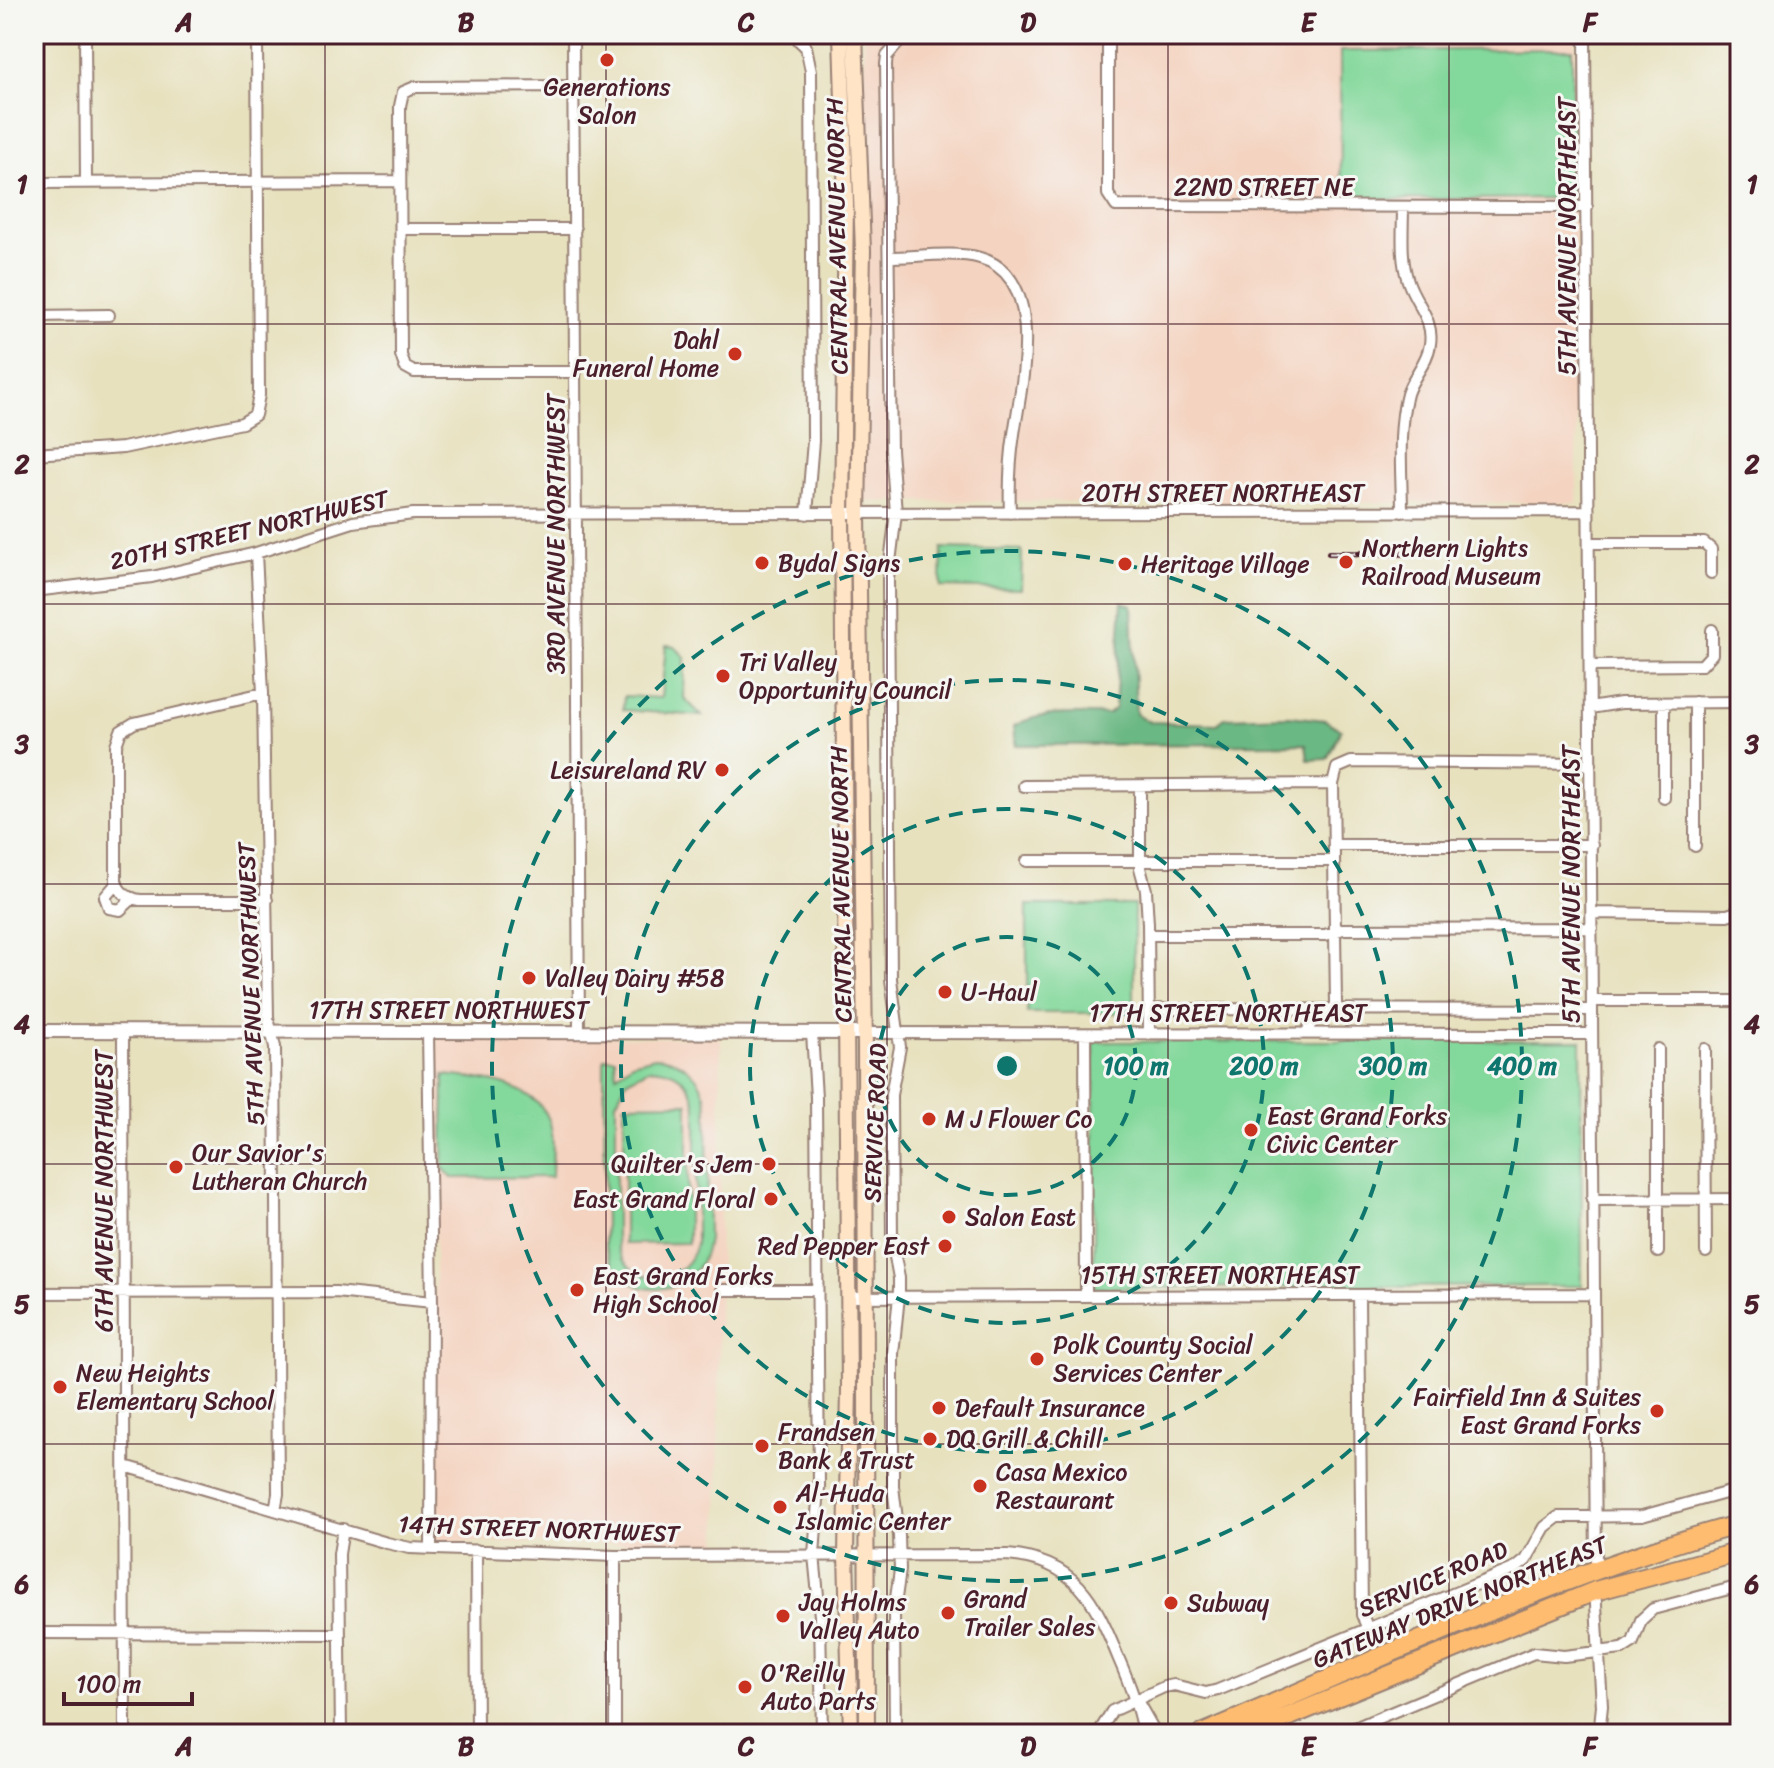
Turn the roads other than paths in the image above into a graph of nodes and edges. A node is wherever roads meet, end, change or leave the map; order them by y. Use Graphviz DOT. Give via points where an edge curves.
graph roads {
  1 [pos="85,34"];
  2 [pos="257,34"];
  3 [pos="573,34"];
  4 [pos="792,34"];
  5 [pos="841,34"];
  6 [pos="855,34"];
  7 [pos="906,34"];
  8 [pos="1108,34"];
  9 [pos="1585,34"];
  10 [pos="574,86"];
  11 [pos="400,181"];
  12 [pos="258,182"];
  13 [pos="34,183"];
  14 [pos="86,183"];
  15 [pos="1403,207"];
  16 [pos="1587,207"];
  17 [pos="401,229"];
  18 [pos="575,229"];
  19 [pos="889,257"];
  20 [pos="109,315"];
  21 [pos="34,316"];
  22 [pos="576,372"];
  23 [pos="34,454"];
  24 [pos="1588,511"];
  25 [pos="1402,512"];
  26 [pos="896,513"];
  27 [pos="1010,513"];
  28 [pos="576,514"];
  29 [pos="807,514"];
  30 [pos="842,514"];
  31 [pos="858,514"];
  32 [pos="1589,543"];
  33 [pos="256,553"];
  34 [pos="1711,573"];
  35 [pos="34,591"];
  36 [pos="1712,630"];
  37 [pos="1590,666"];
  38 [pos="263,693"];
  39 [pos="1695,702"];
  40 [pos="1740,702"];
  41 [pos="1664,703"];
  42 [pos="1590,708"];
  43 [pos="1591,764"];
  44 [pos="1333,784"];
  45 [pos="1024,786"];
  46 [pos="1140,786"];
  47 [pos="1664,798"];
  48 [pos="1335,845"];
  49 [pos="1592,845"];
  50 [pos="1695,846"];
  51 [pos="1027,861"];
  52 [pos="1140,861"];
  53 [pos="1334,861"];
  54 [pos="117,883"];
  55 [pos="133,898"];
  56 [pos="267,900"];
  57 [pos="1740,911"];
  58 [pos="1592,913"];
  59 [pos="1592,928"];
  60 [pos="1334,932"];
  61 [pos="1148,935"];
  62 [pos="1735,1001"];
  63 [pos="1592,1005"];
  64 [pos="1335,1008"];
  65 [pos="1148,1009"];
  66 [pos="34,1031"];
  67 [pos="123,1032"];
  68 [pos="271,1032"];
  69 [pos="428,1032"];
  70 [pos="1307,1032"];
  71 [pos="579,1033"];
  72 [pos="812,1033"];
  73 [pos="845,1033"];
  74 [pos="865,1033"];
  75 [pos="899,1033"];
  76 [pos="1085,1034"];
  77 [pos="1149,1034"];
  78 [pos="1592,1034"];
  79 [pos="1658,1049"];
  80 [pos="1705,1049"];
  81 [pos="1740,1199"];
  82 [pos="1592,1200"];
  83 [pos="1658,1200"];
  84 [pos="1706,1200"];
  85 [pos="1658,1252"];
  86 [pos="1706,1252"];
  87 [pos="722,1290"];
  88 [pos="817,1290"];
  89 [pos="124,1291"];
  90 [pos="276,1291"];
  91 [pos="34,1293"];
  92 [pos="1086,1294"];
  93 [pos="1593,1294"];
  94 [pos="1359,1295"];
  95 [pos="867,1296"];
  96 [pos="899,1296"];
  97 [pos="847,1297"];
  98 [pos="432,1302"];
  99 [pos="125,1466"];
  100 [pos="1740,1489"];
  101 [pos="275,1510"];
  102 [pos="1594,1515"];
  103 [pos="1740,1524"];
  104 [pos="343,1529"];
  105 [pos="431,1549"];
  106 [pos="476,1550"];
  107 [pos="1740,1552"];
  108 [pos="846,1554"];
  109 [pos="866,1554"];
  110 [pos="814,1555"];
  111 [pos="899,1555"];
  112 [pos="615,1556"];
  113 [pos="1596,1571"];
  114 [pos="1740,1586"];
  115 [pos="1595,1591"];
  116 [pos="1368,1629"];
  117 [pos="34,1633"];
  118 [pos="125,1633"];
  119 [pos="338,1634"];
  120 [pos="1600,1652"];
  121 [pos="1136,1699"];
  122 [pos="125,1734"];
  123 [pos="341,1734"];
  124 [pos="477,1734"];
  125 [pos="615,1734"];
  126 [pos="822,1734"];
  127 [pos="851,1734"];
  128 [pos="867,1734"];
  129 [pos="895,1734"];
  130 [pos="1098,1734"];
  131 [pos="1143,1734"];
  132 [pos="1156,1734"];
  133 [pos="1202,1734"];
  134 [pos="1246,1734"];
  135 [pos="1340,1734"];
  136 [pos="1599,1734"];
  1 -- 14 [label="street"];
  2 -- 12 [label="street"];
  3 -- 10 [label="street, 3RD AVENUE NORTHWEST"];
  4 -- 29 [label="street" via="806,47 811,71 813,441"];
  5 -- 30 [label="main road, CENTRAL AVENUE NORTH" via="846,204"];
  6 -- 31 [label="main road, CENTRAL AVENUE NORTH" via="863,251"];
  7 -- 19 [label="street, SERVICE ROAD" via="886,64"];
  8 -- 15 [label="street, 22ND STREET NE" via="1108,194 1116,206"];
  9 -- 16 [label="street, 5TH AVENUE NORTHEAST"];
  10 -- 11 [label="street" via="405,90 400,98"];
  10 -- 18 [label="street, 3RD AVENUE NORTHWEST"];
  11 -- 12 [label="street"];
  11 -- 17 [label="street"];
  12 -- 14 [label="street"];
  12 -- 23 [label="street" via="255,415 242,423 137,445"];
  13 -- 14 [label="street"];
  15 -- 16 [label="street, 22ND STREET NE"];
  15 -- 25 [label="street" via="1408,281 1428,319 1430,344 1405,406"];
  16 -- 24 [label="street, 5TH AVENUE NORTHEAST"];
  17 -- 18 [label="street"];
  17 -- 22 [label="street" via="405,367 418,372"];
  18 -- 22 [label="street, 3RD AVENUE NORTHWEST"];
  19 -- 26 [label="street, SERVICE ROAD"];
  19 -- 27 [label="street" via="979,258 1001,269 1015,288 1026,351 1011,458"];
  20 -- 21 [label="street"];
  22 -- 28 [label="street, 3RD AVENUE NORTHWEST"];
  24 -- 25 [label="street, 20TH STREET NORTHEAST"];
  24 -- 32 [label="street, 5TH AVENUE NORTHEAST"];
  25 -- 27 [label="street, 20TH STREET NORTHEAST"];
  26 -- 27 [label="street, 20TH STREET NORTHEAST"];
  26 -- 31 [label="street, 20TH STREET NORTHEAST"];
  26 -- 75 [label="street, SERVICE ROAD" via="888,579 891,979"];
  28 -- 29 [label="street, 20TH STREET NORTHWEST"];
  28 -- 33 [label="street, 20TH STREET NORTHWEST" via="413,514 353,522"];
  28 -- 71 [label="street, 3RD AVENUE NORTHWEST"];
  29 -- 30 [label="street, 20TH STREET NORTHWEST"];
  30 -- 31 [label="street, 20TH STREET NORTHWEST"];
  30 -- 73 [label="main road, CENTRAL AVENUE NORTH"];
  31 -- 74 [label="main road, CENTRAL AVENUE NORTH"];
  32 -- 34 [label="street" via="1704,543 1711,549"];
  32 -- 37 [label="street, 5TH AVENUE NORTHEAST"];
  33 -- 35 [label="street, 20TH STREET NORTHWEST" via="152,577"];
  33 -- 38 [label="street, 5TH AVENUE NORTHWEST"];
  36 -- 37 [label="street" via="1712,654 1702,665"];
  37 -- 42 [label="street, 5TH AVENUE NORTHEAST"];
  38 -- 54 [label="street" via="134,723 121,731 116,745"];
  38 -- 56 [label="street, 5TH AVENUE NORTHWEST"];
  39 -- 40 [label="street"];
  39 -- 41 [label="street"];
  39 -- 50 [label="street"];
  41 -- 42 [label="street"];
  41 -- 47 [label="street"];
  42 -- 43 [label="street, 5TH AVENUE NORTHEAST"];
  43 -- 44 [label="street" via="1351,762 1337,768"];
  43 -- 49 [label="street, 5TH AVENUE NORTHEAST"];
  44 -- 46 [label="street"];
  44 -- 48 [label="street"];
  45 -- 46 [label="street"];
  46 -- 52 [label="street"];
  48 -- 49 [label="street"];
  48 -- 53 [label="street"];
  49 -- 58 [label="street, 5TH AVENUE NORTHEAST"];
  51 -- 52 [label="street"];
  52 -- 53 [label="street"];
  52 -- 61 [label="street"];
  53 -- 60 [label="street"];
  54 -- 55 [label="street"];
  54 -- 55 [label="street" via="105,897 109,908 120,910"];
  55 -- 56 [label="street"];
  56 -- 68 [label="street, 5TH AVENUE NORTHWEST"];
  57 -- 58 [label="street"];
  58 -- 59 [label="street, 5TH AVENUE NORTHEAST"];
  59 -- 60 [label="street"];
  59 -- 63 [label="street, 5TH AVENUE NORTHEAST"];
  60 -- 61 [label="street"];
  60 -- 64 [label="street"];
  61 -- 65 [label="street"];
  62 -- 63 [label="street"];
  63 -- 64 [label="street"];
  63 -- 78 [label="street, 5TH AVENUE NORTHEAST"];
  64 -- 65 [label="street"];
  64 -- 70 [label="street" via="1316,1017"];
  65 -- 77 [label="street"];
  66 -- 67 [label="street, 17TH STREET NORTHWEST"];
  67 -- 68 [label="street, 17TH STREET NORTHWEST"];
  67 -- 89 [label="street, 6TH AVENUE NORTHWEST"];
  68 -- 69 [label="street, 17TH STREET NORTHWEST"];
  68 -- 90 [label="street, 5TH AVENUE NORTHWEST"];
  69 -- 71 [label="street, 17TH STREET NORTHWEST"];
  69 -- 98 [label="street"];
  70 -- 77 [label="street, 17TH STREET NORTHEAST"];
  70 -- 78 [label="street, 17TH STREET NORTHEAST"];
  71 -- 72 [label="street, 17TH STREET NORTHWEST"];
  72 -- 73 [label="street, 17TH STREET NORTHWEST"];
  72 -- 88 [label="street"];
  73 -- 74 [label="street, 17TH STREET NORTHWEST"];
  73 -- 97 [label="main road, CENTRAL AVENUE NORTH"];
  74 -- 75 [label="street, 17TH STREET NORTHEAST"];
  74 -- 95 [label="main road, CENTRAL AVENUE NORTH"];
  75 -- 76 [label="street, 17TH STREET NORTHEAST"];
  75 -- 96 [label="street, SERVICE ROAD" via="891,1095 892,1241"];
  76 -- 77 [label="street, 17TH STREET NORTHEAST"];
  76 -- 92 [label="street"];
  78 -- 82 [label="street, 5TH AVENUE NORTHEAST"];
  79 -- 83 [label="street"];
  80 -- 84 [label="street"];
  81 -- 84 [label="street"];
  82 -- 83 [label="street"];
  82 -- 93 [label="street, 5TH AVENUE NORTHEAST"];
  83 -- 84 [label="street"];
  83 -- 85 [label="street"];
  84 -- 86 [label="street"];
  87 -- 88 [label="street"];
  88 -- 110 [label="street" via="819,1487"];
  89 -- 90 [label="street"];
  89 -- 91 [label="street"];
  89 -- 99 [label="street, 6TH AVENUE NORTHWEST"];
  90 -- 98 [label="street"];
  90 -- 101 [label="street, 5TH AVENUE NORTHWEST"];
  92 -- 94 [label="street, 15TH STREET NORTHEAST"];
  92 -- 96 [label="street, 15TH STREET NORTHEAST"];
  93 -- 94 [label="street, 15TH STREET NORTHEAST"];
  93 -- 102 [label="street, 5TH AVENUE NORTHEAST"];
  94 -- 116 [label="street" via="1362,1615"];
  95 -- 96 [label="street, 15TH STREET NORTHEAST"];
  95 -- 97 [label="street, 15TH STREET NORTHEAST"];
  95 -- 109 [label="main road, CENTRAL AVENUE NORTH"];
  96 -- 111 [label="street, SERVICE ROAD" via="893,1354"];
  97 -- 108 [label="main road, CENTRAL AVENUE NORTH"];
  98 -- 105 [label="street"];
  99 -- 101 [label="street, 14TH STREET NORTHWEST"];
  99 -- 118 [label="street, 6TH AVENUE NORTHWEST"];
  100 -- 102 [label="street, SERVICE ROAD" via="1642,1516"];
  101 -- 104 [label="street, 14TH STREET NORTHWEST"];
  102 -- 113 [label="street, 5TH AVENUE NORTHEAST"];
  102 -- 116 [label="street, SERVICE ROAD" via="1558,1517 1516,1568"];
  103 -- 113 [label="highway, GATEWAY DRIVE NORTHEAST"];
  104 -- 105 [label="street, 14TH STREET NORTHWEST" via="398,1546"];
  104 -- 119 [label="street"];
  105 -- 106 [label="street, 14TH STREET NORTHWEST"];
  106 -- 112 [label="street, 14TH STREET NORTHWEST"];
  106 -- 124 [label="street"];
  107 -- 115 [label="highway, GATEWAY DRIVE NORTHEAST"];
  108 -- 109 [label="street, 14TH STREET NORTHWEST"];
  108 -- 110 [label="street, 14TH STREET NORTHWEST"];
  108 -- 127 [label="main road, CENTRAL AVENUE NORTH"];
  109 -- 111 [label="street, 14TH STREET NORTHWEST"];
  109 -- 128 [label="main road, CENTRAL AVENUE NORTH"];
  110 -- 112 [label="street, 14TH STREET NORTHWEST"];
  110 -- 126 [label="street"];
  111 -- 121 [label="street, 14TH STREET NORTHWEST" via="1007,1555 1045,1562 1079,1584 1102,1618"];
  111 -- 129 [label="street, SERVICE ROAD"];
  112 -- 125 [label="street"];
  113 -- 115 [label="street, 5TH AVENUE NORTHEAST"];
  113 -- 133 [label="highway, GATEWAY DRIVE NORTHEAST"];
  114 -- 120 [label="street" via="1653,1609 1641,1620 1631,1644"];
  115 -- 120 [label="street, 5TH AVENUE NORTHEAST"];
  115 -- 134 [label="highway, GATEWAY DRIVE NORTHEAST"];
  116 -- 121 [label="street, SERVICE ROAD" via="1218,1690 1196,1692 1174,1685"];
  117 -- 118 [label="street"];
  118 -- 119 [label="street"];
  118 -- 122 [label="street, 6TH AVENUE NORTHWEST"];
  119 -- 123 [label="street"];
  120 -- 135 [label="street" via="1534,1653"];
  120 -- 136 [label="street, 5TH AVENUE NORTHEAST"];
  121 -- 130 [label="street, SERVICE ROAD" via="1112,1711"];
  121 -- 131 [label="street"];
  121 -- 132 [label="street"];
}
